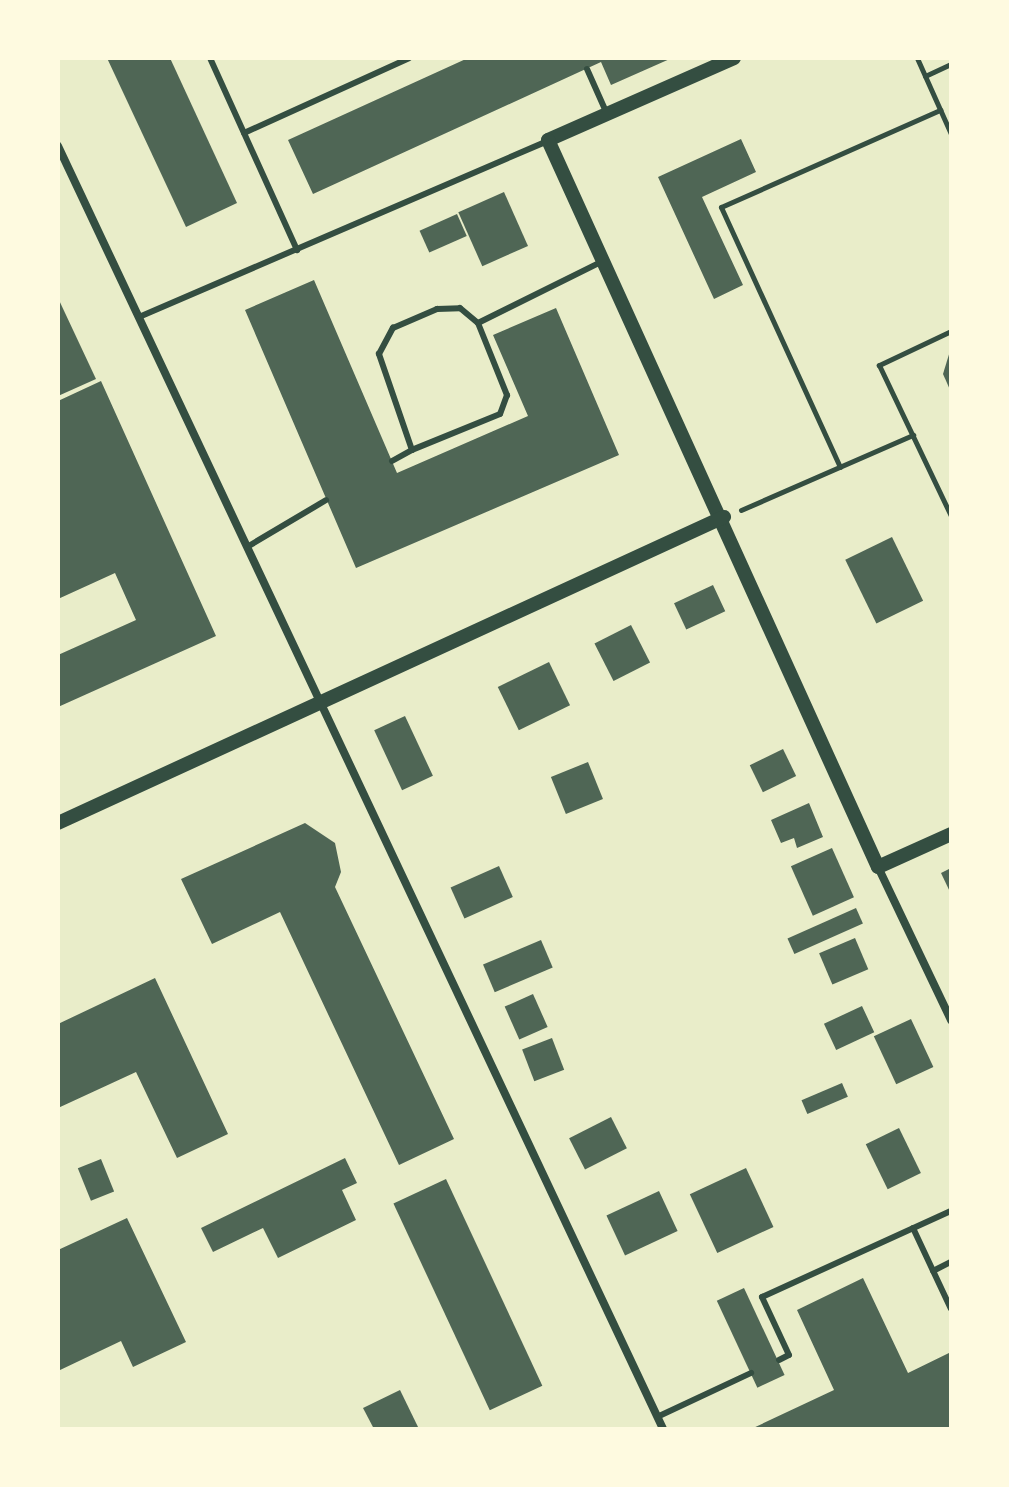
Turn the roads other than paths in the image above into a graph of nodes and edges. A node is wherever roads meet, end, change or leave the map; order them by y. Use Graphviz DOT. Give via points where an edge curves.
graph roads {
  1 [pos="210,58"];
  2 [pos="409,58"];
  3 [pos="734,58"];
  4 [pos="587,69"];
  5 [pos="607,114"];
  6 [pos="244,133"];
  7 [pos="548,140"];
  8 [pos="59,152"];
  9 [pos="297,250"];
  10 [pos="604,261"];
  11 [pos="139,317"];
  12 [pos="478,323"];
  13 [pos="412,450"];
  14 [pos="392,461"];
  15 [pos="326,500"];
  16 [pos="724,517"];
  17 [pos="247,547"];
  18 [pos="319,700"];
  19 [pos="58,823"];
  20 [pos="951,834"];
  21 [pos="878,867"];
  22 [pos="951,1020"];
  23 [pos="951,1211"];
  24 [pos="913,1228"];
  25 [pos="951,1262"];
  26 [pos="933,1271"];
  27 [pos="951,1309"];
  28 [pos="779,1360"];
  29 [pos="751,1373"];
  30 [pos="657,1417"];
  31 [pos="663,1429"];
  1 -- 6 [label="lane"];
  2 -- 6 [label="lane"];
  3 -- 5 [label="street"];
  4 -- 5 [label="lane"];
  5 -- 7 [label="street"];
  6 -- 9 [label="lane"];
  7 -- 9 [label="lane"];
  7 -- 10 [label="street"];
  8 -- 11 [label="street"];
  9 -- 11 [label="lane"];
  10 -- 12 [label="lane"];
  10 -- 16 [label="street"];
  11 -- 17 [label="street"];
  12 -- 13 [label="lane" via="507,395 500,414"];
  12 -- 13 [label="lane" via="460,308 437,309 393,328 379,354"];
  13 -- 14 [label="lane"];
  15 -- 17 [label="lane"];
  16 -- 18 [label="street"];
  16 -- 21 [label="street"];
  17 -- 18 [label="street"];
  18 -- 19 [label="street"];
  18 -- 30 [label="street"];
  20 -- 21 [label="street"];
  21 -- 22 [label="street"];
  23 -- 24 [label="lane"];
  24 -- 26 [label="lane"];
  24 -- 28 [label="lane" via="762,1297 789,1355"];
  25 -- 26 [label="lane"];
  26 -- 27 [label="lane"];
  29 -- 30 [label="lane"];
  30 -- 31 [label="street"];
}
